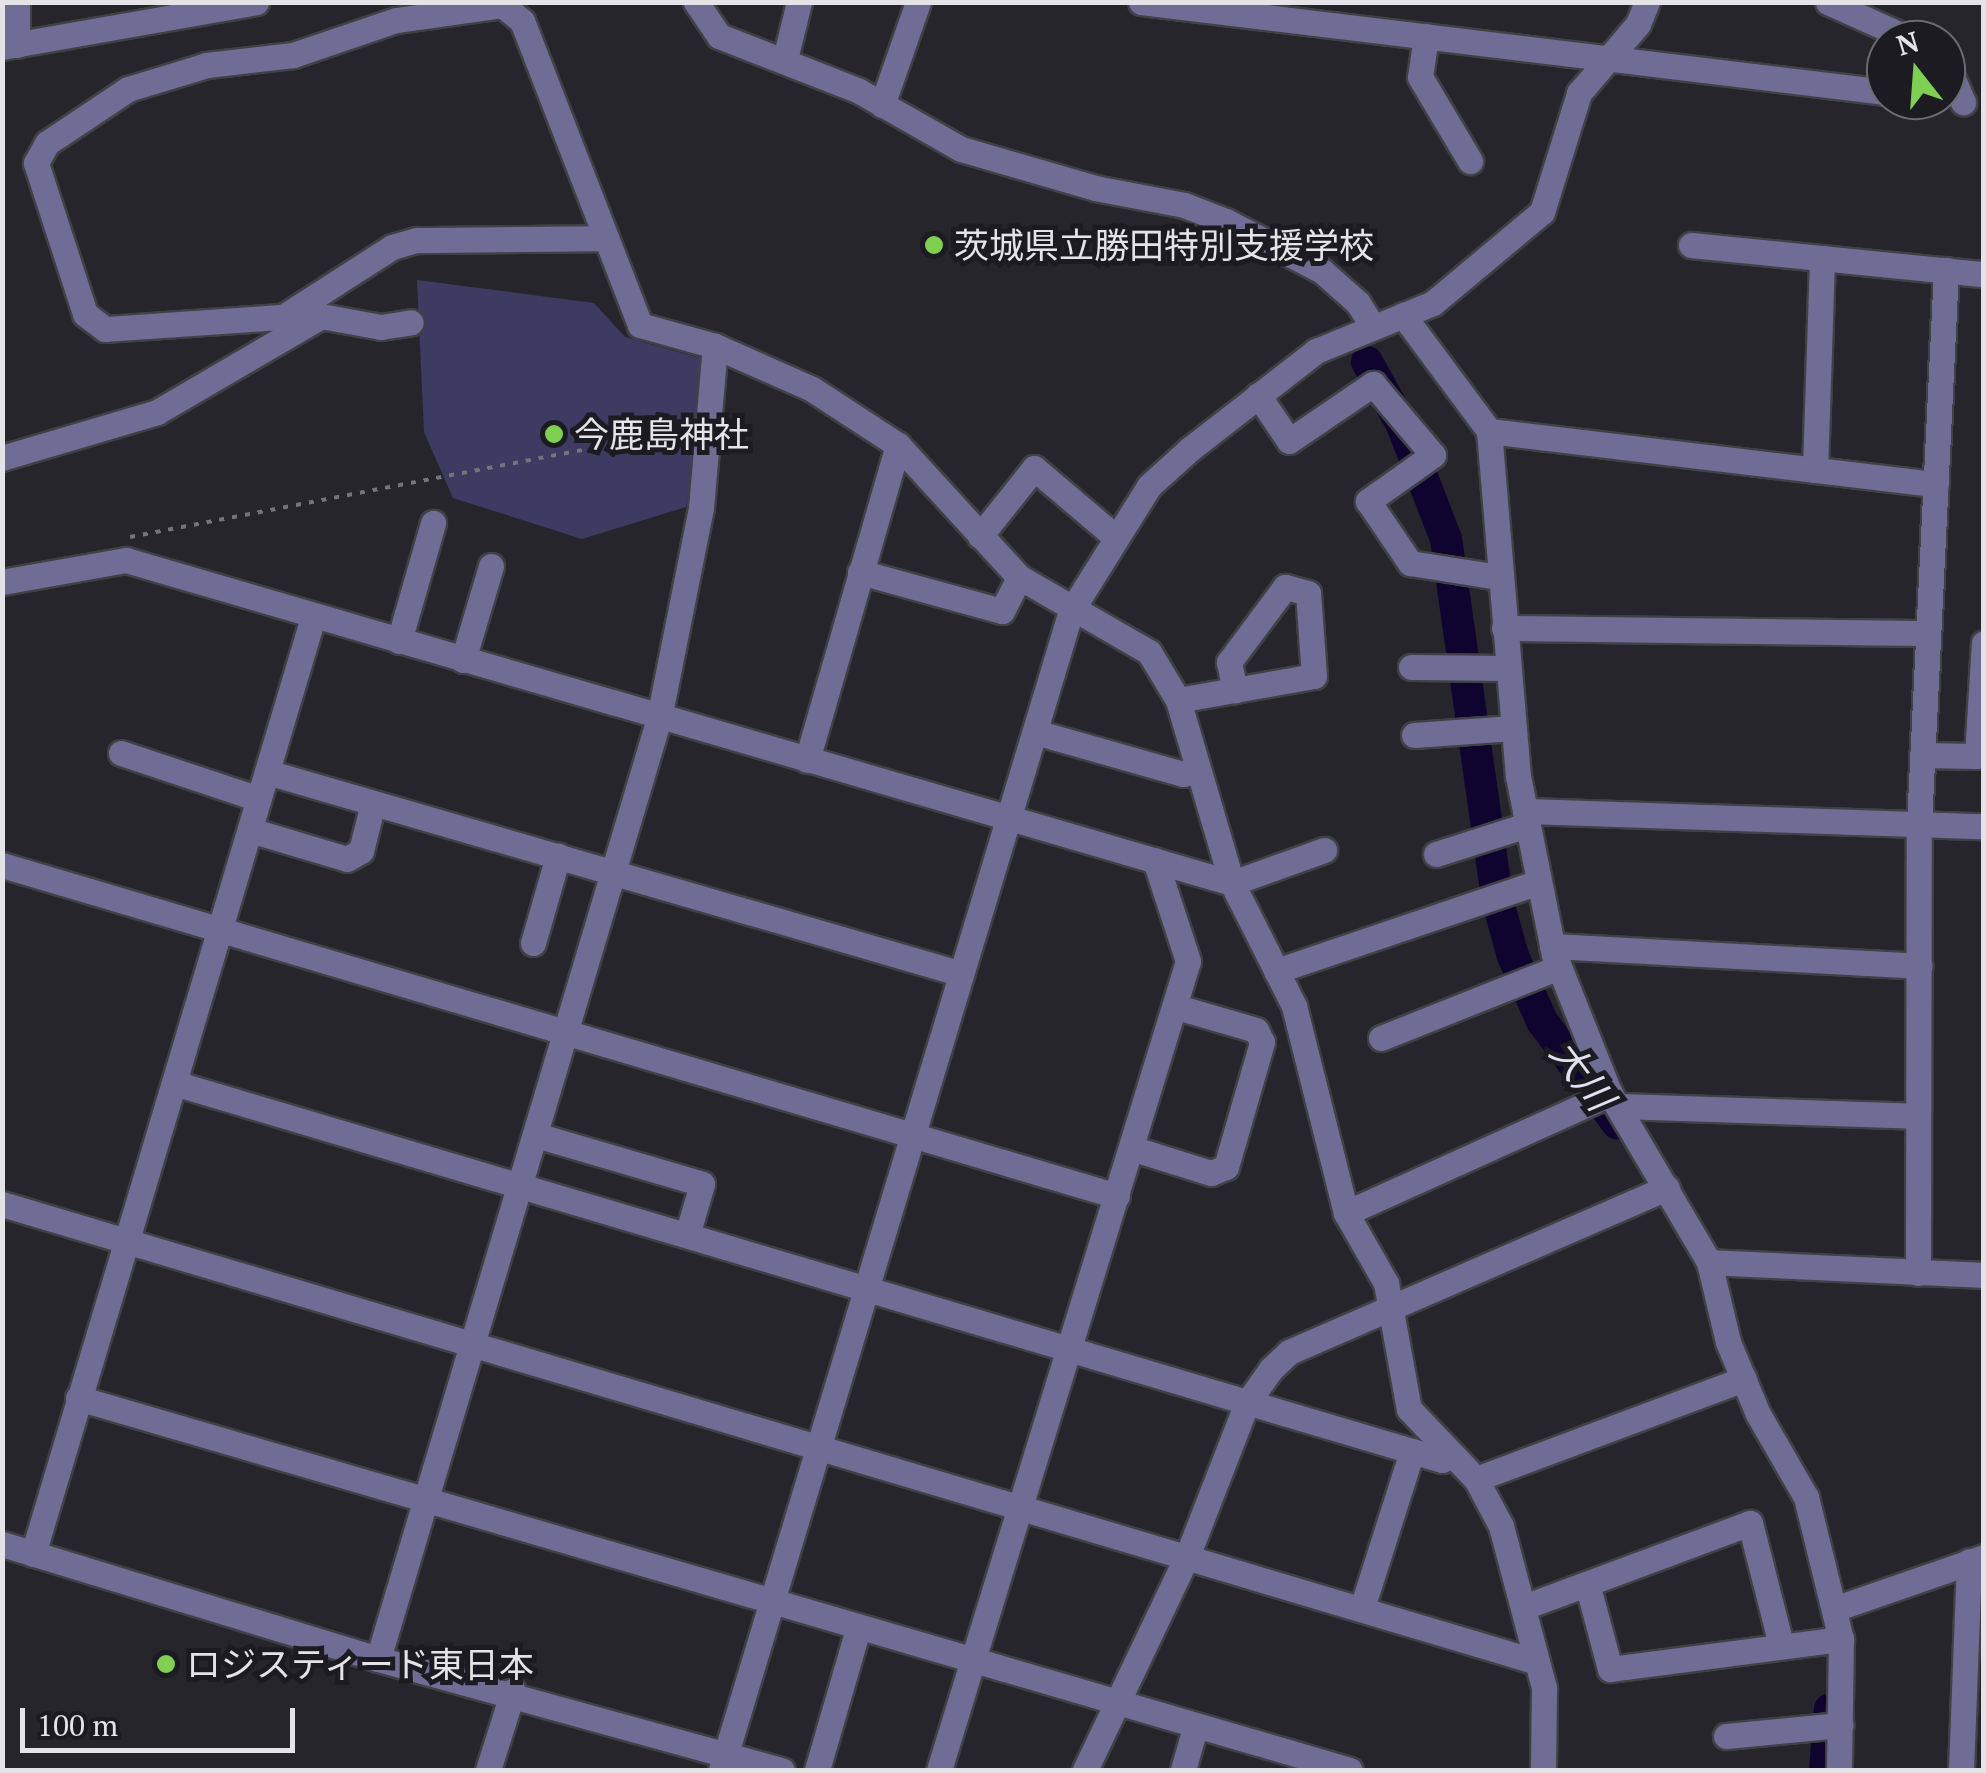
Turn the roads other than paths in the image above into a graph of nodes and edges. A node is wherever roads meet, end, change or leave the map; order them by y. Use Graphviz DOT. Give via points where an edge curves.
graph roads {
  1 [pos="17,2"];
  2 [pos="256,2"];
  3 [pos="696,2"];
  4 [pos="799,2"];
  5 [pos="918,2"];
  6 [pos="1141,2"];
  7 [pos="1647,2"];
  8 [pos="1828,2"];
  9 [pos="394,11"];
  10 [pos="1868,20"];
  11 [pos="1426,36"];
  12 [pos="10,46"];
  13 [pos="1612,58"];
  14 [pos="785,59"];
  15 [pos="1866,90"];
  16 [pos="882,105"];
  17 [pos="1470,161"];
  18 [pos="606,238"];
  19 [pos="1691,245"];
  20 [pos="1822,258"];
  21 [pos="1946,270"];
  22 [pos="1984,274"];
  23 [pos="1403,315"];
  24 [pos="411,322"];
  25 [pos="1372,326"];
  26 [pos="715,346"];
  27 [pos="1258,395"];
  28 [pos="1489,431"];
  29 [pos="898,445"];
  30 [pos="2,458"];
  31 [pos="1815,470"];
  32 [pos="1936,484"];
  33 [pos="433,523"];
  34 [pos="980,536"];
  35 [pos="1113,536"];
  36 [pos="491,566"];
  37 [pos="860,572"];
  38 [pos="1019,577"];
  39 [pos="1498,577"];
  40 [pos="2,582"];
  41 [pos="1071,612"];
  42 [pos="313,617"];
  43 [pos="1504,628"];
  44 [pos="1928,633"];
  45 [pos="399,640"];
  46 [pos="1984,643"];
  47 [pos="462,660"];
  48 [pos="1411,667"];
  49 [pos="1507,668"];
  50 [pos="1235,690"];
  51 [pos="1178,700"];
  52 [pos="659,718"];
  53 [pos="1514,728"];
  54 [pos="1036,732"];
  55 [pos="1414,735"];
  56 [pos="121,752"];
  57 [pos="1922,754"];
  58 [pos="807,760"];
  59 [pos="1198,769"];
  60 [pos="266,772"];
  61 [pos="259,799"];
  62 [pos="373,803"];
  63 [pos="1009,817"];
  64 [pos="1526,818"];
  65 [pos="1919,824"];
  66 [pos="1984,826"];
  67 [pos="250,830"];
  68 [pos="1324,850"];
  69 [pos="1436,854"];
  70 [pos="558,856"];
  71 [pos="1155,860"];
  72 [pos="2,865"];
  73 [pos="612,874"];
  74 [pos="1232,883"];
  75 [pos="1536,883"];
  76 [pos="221,926"];
  77 [pos="532,943"];
  78 [pos="1556,957"];
  79 [pos="1918,966"];
  80 [pos="1276,971"];
  81 [pos="959,972"];
  82 [pos="1174,1006"];
  83 [pos="566,1031"];
  84 [pos="1381,1038"];
  85 [pos="174,1083"];
  86 [pos="1614,1100"];
  87 [pos="1918,1116"];
  88 [pos="912,1131"];
  89 [pos="536,1135"];
  90 [pos="1131,1148"];
  91 [pos="521,1186"];
  92 [pos="1667,1188"];
  93 [pos="1117,1196"];
  94 [pos="2,1204"];
  95 [pos="1346,1213"];
  96 [pos="688,1232"];
  97 [pos="126,1241"];
  98 [pos="1709,1262"];
  99 [pos="1918,1273"];
  100 [pos="1984,1275"];
  101 [pos="866,1287"];
  102 [pos="1395,1311"];
  103 [pos="470,1346"];
  104 [pos="1066,1350"];
  105 [pos="1744,1379"];
  106 [pos="78,1398"];
  107 [pos="1247,1402"];
  108 [pos="818,1447"];
  109 [pos="1412,1451"];
  110 [pos="1448,1456"];
  111 [pos="1476,1479"];
  112 [pos="423,1500"];
  113 [pos="1020,1508"];
  114 [pos="2,1544"];
  115 [pos="33,1554"];
  116 [pos="1188,1554"];
  117 [pos="1976,1559"];
  118 [pos="1588,1586"];
  119 [pos="771,1604"];
  120 [pos="1524,1607"];
  121 [pos="1362,1608"];
  122 [pos="1837,1608"];
  123 [pos="858,1629"];
  124 [pos="1841,1639"];
  125 [pos="1782,1645"];
  126 [pos="378,1659"];
  127 [pos="1537,1662"];
  128 [pos="972,1663"];
  129 [pos="513,1692"];
  130 [pos="1115,1706"];
  131 [pos="1840,1725"];
  132 [pos="1195,1728"];
  133 [pos="1726,1736"];
  134 [pos="723,1763"];
  135 [pos="488,1770"];
  136 [pos="782,1770"];
  137 [pos="818,1770"];
  138 [pos="939,1770"];
  139 [pos="1085,1770"];
  140 [pos="1183,1770"];
  141 [pos="1350,1770"];
  142 [pos="1543,1770"];
  143 [pos="1839,1770"];
  144 [pos="1961,1770"];
  1 -- 12 [label="street"];
  2 -- 12 [label="street"];
  3 -- 14 [label="street" via="719,36"];
  4 -- 14 [label="street"];
  5 -- 16 [label="street"];
  6 -- 11 [label="street"];
  7 -- 13 [label="street"];
  8 -- 10 [label="street"];
  9 -- 18 [label="street" via="490,5 514,10"];
  9 -- 18 [label="street" via="293,55 207,66 128,88 46,143 36,163 91,324 105,329 283,318 392,247 417,240"];
  11 -- 13 [label="street"];
  11 -- 17 [label="street" via="1420,77"];
  13 -- 15 [label="street"];
  13 -- 23 [label="street" via="1572,108 1542,212 1444,295"];
  14 -- 16 [label="street"];
  16 -- 25 [label="street" via="961,149 1226,221 1322,271 1358,303"];
  18 -- 26 [label="street" via="640,325"];
  19 -- 20 [label="street"];
  20 -- 21 [label="street"];
  20 -- 31 [label="street"];
  21 -- 22 [label="street"];
  21 -- 32 [label="street"];
  23 -- 25 [label="street"];
  23 -- 28 [label="street"];
  24 -- 30 [label="street" via="381,327 321,316 157,412"];
  25 -- 27 [label="street" via="1316,351"];
  26 -- 29 [label="street" via="812,389"];
  26 -- 52 [label="street" via="701,508"];
  27 -- 35 [label="street" via="1149,486"];
  27 -- 39 [label="street" via="1289,442 1374,384 1434,456 1368,501 1410,563"];
  28 -- 31 [label="street"];
  28 -- 39 [label="street"];
  29 -- 34 [label="street"];
  29 -- 37 [label="street"];
  31 -- 32 [label="street"];
  32 -- 44 [label="street"];
  33 -- 45 [label="street"];
  34 -- 35 [label="street" via="1034,468"];
  34 -- 38 [label="street"];
  35 -- 41 [label="street"];
  36 -- 47 [label="street"];
  37 -- 38 [label="street" via="1002,610"];
  37 -- 58 [label="street"];
  38 -- 41 [label="street"];
  39 -- 43 [label="street"];
  40 -- 42 [label="street" via="126,560"];
  41 -- 51 [label="street" via="1148,652"];
  41 -- 54 [label="street"];
  42 -- 45 [label="street"];
  42 -- 60 [label="street"];
  43 -- 44 [label="street"];
  43 -- 49 [label="street"];
  44 -- 57 [label="street"];
  45 -- 47 [label="street"];
  46 -- 57 [label="street" via="1978,756"];
  47 -- 52 [label="street"];
  48 -- 49 [label="street"];
  49 -- 53 [label="street"];
  50 -- 51 [label="street"];
  51 -- 59 [label="street"];
  52 -- 58 [label="street"];
  52 -- 73 [label="street"];
  53 -- 55 [label="street"];
  53 -- 64 [label="street"];
  54 -- 59 [label="street" via="1183,774"];
  54 -- 63 [label="street"];
  56 -- 61 [label="street"];
  57 -- 65 [label="street"];
  58 -- 63 [label="street"];
  59 -- 74 [label="street"];
  60 -- 61 [label="street"];
  60 -- 62 [label="street"];
  61 -- 67 [label="street"];
  62 -- 67 [label="street" via="362,850 347,858"];
  62 -- 70 [label="street"];
  63 -- 71 [label="street"];
  63 -- 81 [label="street"];
  64 -- 65 [label="street"];
  64 -- 69 [label="street"];
  64 -- 75 [label="street"];
  65 -- 66 [label="street"];
  65 -- 79 [label="street"];
  67 -- 76 [label="street"];
  68 -- 74 [label="street"];
  70 -- 73 [label="street"];
  70 -- 77 [label="street"];
  71 -- 74 [label="street"];
  71 -- 82 [label="street" via="1188,961"];
  72 -- 76 [label="street"];
  73 -- 81 [label="street"];
  73 -- 83 [label="street"];
  74 -- 80 [label="street"];
  75 -- 78 [label="street"];
  75 -- 80 [label="street"];
  76 -- 83 [label="street"];
  76 -- 85 [label="street"];
  78 -- 79 [label="street"];
  78 -- 84 [label="street"];
  78 -- 86 [label="street"];
  79 -- 87 [label="street"];
  80 -- 95 [label="street" via="1294,1006"];
  81 -- 88 [label="street"];
  82 -- 90 [label="street"];
  82 -- 90 [label="street" via="1256,1030 1262,1042 1226,1166 1211,1172"];
  83 -- 88 [label="street"];
  83 -- 89 [label="street"];
  85 -- 91 [label="street"];
  85 -- 97 [label="street"];
  86 -- 87 [label="street"];
  86 -- 92 [label="street"];
  86 -- 95 [label="street"];
  87 -- 99 [label="street"];
  88 -- 93 [label="street"];
  88 -- 101 [label="street"];
  89 -- 91 [label="street"];
  89 -- 96 [label="street" via="702,1184"];
  90 -- 93 [label="street"];
  91 -- 96 [label="street"];
  91 -- 103 [label="street"];
  92 -- 98 [label="street"];
  92 -- 102 [label="street"];
  93 -- 104 [label="street"];
  94 -- 97 [label="street"];
  95 -- 102 [label="street"];
  96 -- 101 [label="street"];
  97 -- 103 [label="street"];
  97 -- 106 [label="street"];
  98 -- 99 [label="street"];
  98 -- 105 [label="street"];
  99 -- 100 [label="street"];
  101 -- 104 [label="street"];
  101 -- 108 [label="street"];
  102 -- 107 [label="street" via="1290,1352"];
  102 -- 110 [label="street" via="1408,1409"];
  103 -- 108 [label="street"];
  103 -- 112 [label="street"];
  104 -- 107 [label="street"];
  104 -- 113 [label="street"];
  105 -- 111 [label="street"];
  105 -- 122 [label="street" via="1806,1497"];
  106 -- 112 [label="street"];
  106 -- 115 [label="street"];
  107 -- 109 [label="street"];
  107 -- 116 [label="street"];
  108 -- 113 [label="street"];
  108 -- 119 [label="street"];
  109 -- 110 [label="street"];
  109 -- 121 [label="street"];
  110 -- 111 [label="street"];
  111 -- 120 [label="street" via="1500,1526"];
  112 -- 119 [label="street"];
  112 -- 126 [label="street"];
  113 -- 116 [label="street"];
  113 -- 128 [label="street"];
  114 -- 115 [label="street"];
  115 -- 126 [label="street"];
  116 -- 121 [label="street"];
  116 -- 130 [label="street"];
  117 -- 122 [label="street"];
  117 -- 144 [label="street"];
  118 -- 120 [label="street"];
  118 -- 125 [label="street" via="1610,1670"];
  118 -- 125 [label="street" via="1750,1523"];
  119 -- 123 [label="street"];
  119 -- 134 [label="street"];
  120 -- 127 [label="street"];
  121 -- 127 [label="street"];
  122 -- 124 [label="street"];
  123 -- 128 [label="street"];
  123 -- 137 [label="street"];
  124 -- 125 [label="street"];
  124 -- 131 [label="street"];
  126 -- 129 [label="street"];
  127 -- 142 [label="street" via="1544,1688"];
  128 -- 130 [label="street"];
  128 -- 138 [label="street"];
  129 -- 134 [label="street"];
  129 -- 135 [label="street"];
  130 -- 132 [label="street"];
  130 -- 139 [label="street"];
  131 -- 133 [label="street"];
  131 -- 143 [label="street"];
  132 -- 140 [label="street"];
  132 -- 141 [label="street"];
  134 -- 136 [label="street"];
}
